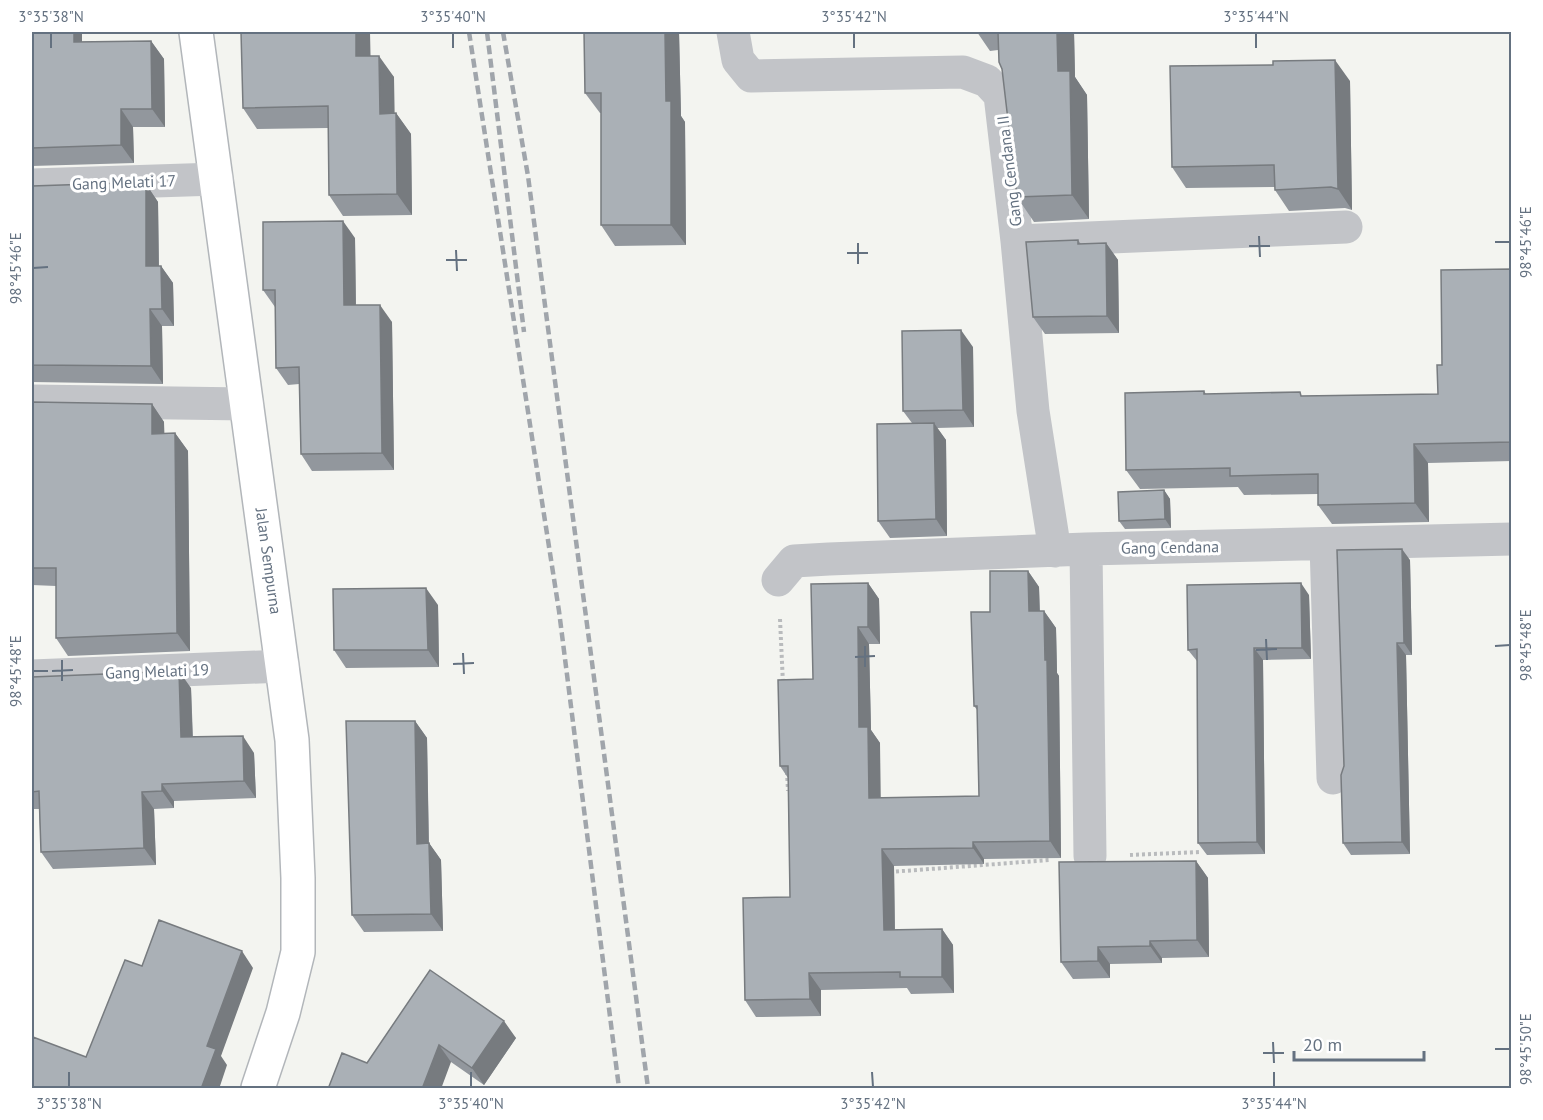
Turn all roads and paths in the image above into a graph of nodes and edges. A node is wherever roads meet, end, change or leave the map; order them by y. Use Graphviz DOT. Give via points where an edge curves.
graph roads {
  1 [pos="196,32"];
  2 [pos="733,32"];
  3 [pos="217,179"];
  4 [pos="32,184"];
  5 [pos="1346,227"];
  6 [pos="1017,241"];
  7 [pos="32,401"];
  8 [pos="247,404"];
  9 [pos="1512,540"];
  10 [pos="1326,544"];
  11 [pos="1071,550"];
  12 [pos="778,580"];
  13 [pos="283,666"];
  14 [pos="32,676"];
  15 [pos="783,687"];
  16 [pos="787,771"];
  17 [pos="1333,778"];
  18 [pos="788,795"];
  19 [pos="1201,852"];
  20 [pos="1090,856"];
  21 [pos="883,873"];
  22 [pos="258,1089"];
  1 -- 3 [label="street, Jalan Sempurna"];
  2 -- 6 [label="street, Gang Cendana II" via="738,60 751,76 963,72 987,81 1000,95"];
  3 -- 4 [label="street, Gang Melati 17"];
  3 -- 8 [label="street, Jalan Sempurna"];
  5 -- 6 [label="street"];
  6 -- 11 [label="street, Gang Cendana II" via="1033,411"];
  7 -- 8 [label="street"];
  8 -- 13 [label="street, Jalan Sempurna"];
  9 -- 10 [label="street, Gang Cendana"];
  10 -- 11 [label="street, Gang Cendana"];
  10 -- 17 [label="street"];
  11 -- 12 [label="street, Gang Cendana" via="794,561"];
  11 -- 20 [label="street, Gang Cendana II"];
  12 -- 15 [label="path"];
  13 -- 14 [label="street, Gang Melati 19"];
  13 -- 22 [label="street, Jalan Sempurna" via="292,740 298,952"];
  16 -- 18 [label="path"];
  19 -- 20 [label="path"];
  20 -- 21 [label="path"];
}
